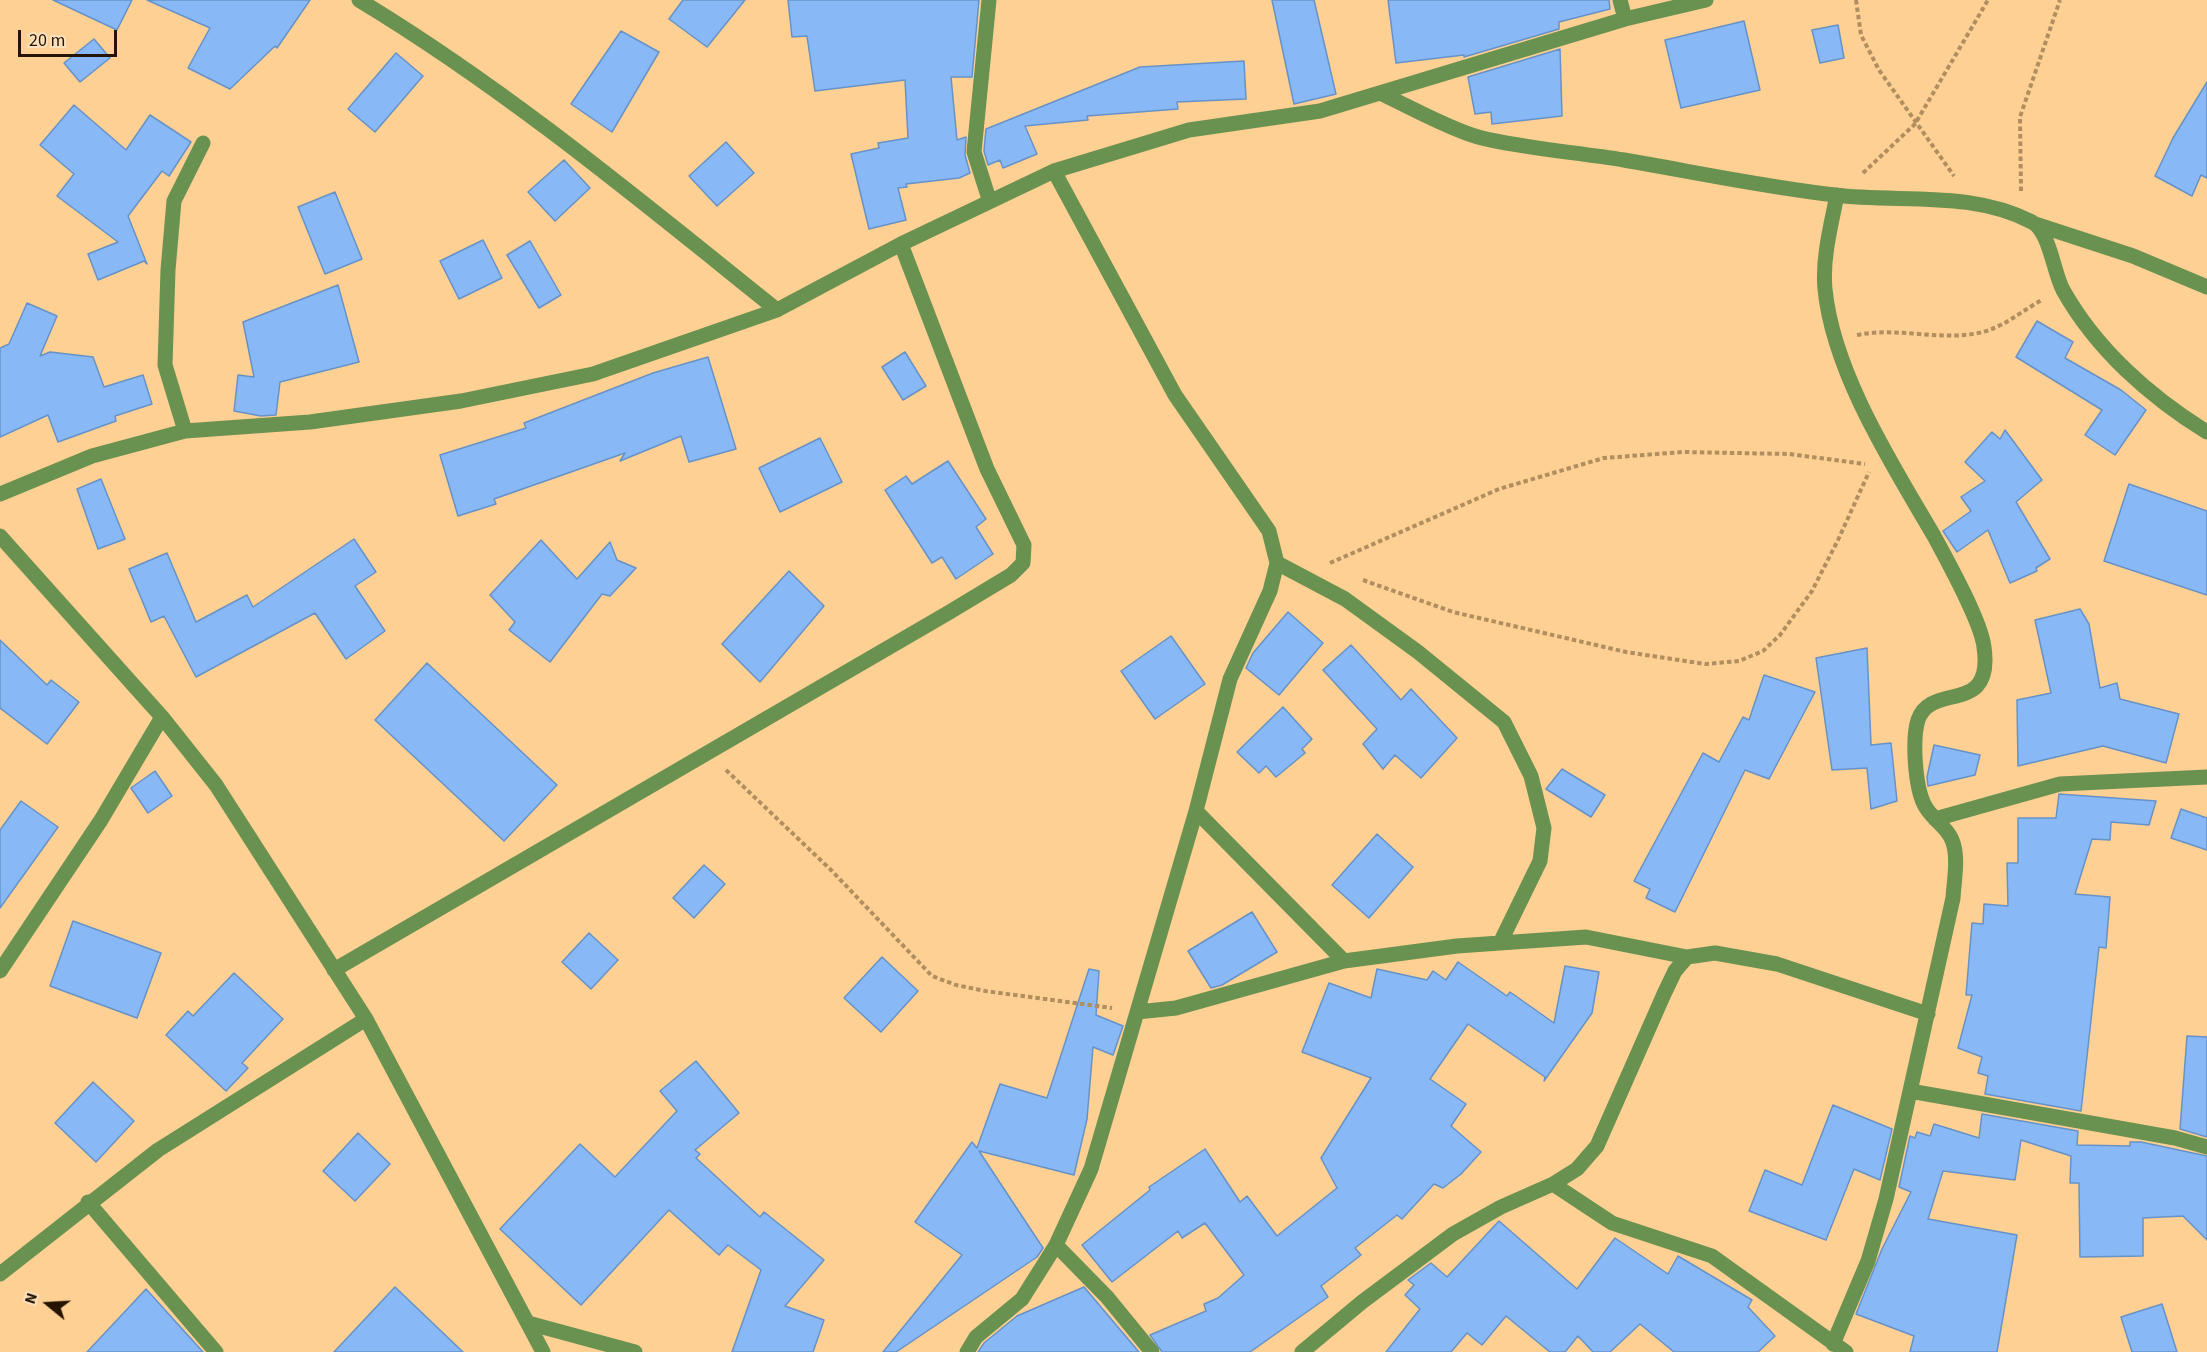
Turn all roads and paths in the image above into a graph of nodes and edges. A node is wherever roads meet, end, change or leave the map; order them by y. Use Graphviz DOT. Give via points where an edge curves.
graph roads {
  1 [pos="359,0"];
  2 [pos="989,0"];
  3 [pos="1620,0"];
  4 [pos="1706,0"];
  5 [pos="1856,0"];
  6 [pos="1988,0"];
  7 [pos="2060,0"];
  8 [pos="1625,19"];
  9 [pos="1382,94"];
  10 [pos="1915,124"];
  11 [pos="203,143"];
  12 [pos="1054,171"];
  13 [pos="1837,195"];
  14 [pos="989,199"];
  15 [pos="1973,204"];
  16 [pos="2018,216"];
  17 [pos="2035,224"];
  18 [pos="901,244"];
  19 [pos="2207,287"];
  20 [pos="2062,289"];
  21 [pos="777,310"];
  22 [pos="1833,340"];
  23 [pos="185,431"];
  24 [pos="2207,432"];
  25 [pos="0,494"];
  26 [pos="0,536"];
  27 [pos="1277,562"];
  28 [pos="1334,570"];
  29 [pos="1355,577"];
  30 [pos="162,717"];
  31 [pos="708,752"];
  32 [pos="2207,777"];
  33 [pos="1196,811"];
  34 [pos="1935,819"];
  35 [pos="1500,943"];
  36 [pos="1687,957"];
  37 [pos="1344,961"];
  38 [pos="334,970"];
  39 [pos="0,971"];
  40 [pos="1137,1012"];
  41 [pos="1928,1014"];
  42 [pos="366,1019"];
  43 [pos="1910,1091"];
  44 [pos="2207,1148"];
  45 [pos="1553,1184"];
  46 [pos="88,1202"];
  47 [pos="1056,1245"];
  48 [pos="0,1274"];
  49 [pos="528,1323"];
  50 [pos="1840,1348"];
  51 [pos="216,1352"];
  52 [pos="543,1352"];
  53 [pos="635,1352"];
  54 [pos="967,1352"];
  55 [pos="1152,1352"];
  56 [pos="1302,1352"];
  1 -- 21 [label="street" via="433,46 584,155"];
  2 -- 14 [label="street" via="974,152"];
  3 -- 8 [label="street"];
  4 -- 8 [label="street"];
  5 -- 10 [label="path" via="1862,35 1879,70"];
  6 -- 10 [label="path"];
  7 -- 16 [label="path" via="2020,117 2022,175"];
  8 -- 9 [label="street"];
  9 -- 12 [label="street" via="1320,111 1189,129"];
  9 -- 13 [label="street" via="1476,136"];
  10 -- 13 [label="path"];
  10 -- 15 [label="path"];
  11 -- 23 [label="street" via="174,201 168,270 165,365"];
  12 -- 14 [label="street"];
  12 -- 27 [label="street" via="1175,394 1269,531"];
  13 -- 15 [label="street"];
  13 -- 22 [label="street" via="1828,239 1825,287"];
  14 -- 18 [label="street"];
  15 -- 16 [label="street"];
  16 -- 17 [label="street"];
  17 -- 19 [label="street" via="2133,256"];
  17 -- 20 [label="street" via="2046,238"];
  18 -- 21 [label="street"];
  18 -- 31 [label="street" via="987,469 1024,545 1023,563 1011,576"];
  20 -- 22 [label="path" via="1989,330 1962,334 1873,331"];
  20 -- 24 [label="street" via="2088,328 2140,384"];
  21 -- 23 [label="street" via="571,379 461,401 321,420"];
  22 -- 34 [label="street" via="1893,465 1943,552 1984,645 1984,674 1978,687 1967,695 1931,704 1917,721 1917,781 1924,805"];
  23 -- 25 [label="street" via="92,456"];
  26 -- 30 [label="street"];
  27 -- 33 [label="street" via="1270,591 1230,679"];
  27 -- 35 [label="street" via="1345,599 1504,722 1531,776 1544,828 1540,861"];
  28 -- 29 [label="path" via="1323,566 1499,489 1604,458 1683,452 1789,454 1872,464 1812,591 1780,635 1763,651 1739,661 1705,664 1626,652 1453,612"];
  30 -- 38 [label="street" via="216,785"];
  30 -- 39 [label="street" via="101,820"];
  31 -- 38 [label="street"];
  31 -- 40 [label="path" via="831,870 932,976 985,991"];
  32 -- 34 [label="street" via="2060,784"];
  33 -- 37 [label="street"];
  33 -- 40 [label="street"];
  34 -- 41 [label="street" via="1952,839 1955,854 1953,898"];
  35 -- 36 [label="street" via="1586,937"];
  35 -- 37 [label="street"];
  36 -- 41 [label="street" via="1715,953 1777,964"];
  36 -- 45 [label="street" via="1674,971 1597,1146 1576,1169"];
  37 -- 40 [label="street" via="1176,1008"];
  38 -- 42 [label="street"];
  40 -- 47 [label="street" via="1091,1169"];
  41 -- 43 [label="street"];
  42 -- 46 [label="street" via="158,1150"];
  42 -- 49 [label="street"];
  43 -- 44 [label="street" via="2175,1138"];
  43 -- 50 [label="street" via="1886,1199"];
  45 -- 50 [label="street" via="1612,1223 1712,1256"];
  45 -- 56 [label="street" via="1453,1234"];
  46 -- 48 [label="street"];
  46 -- 51 [label="street"];
  47 -- 54 [label="street" via="1022,1299 976,1337"];
  47 -- 55 [label="street" via="1107,1297"];
  49 -- 52 [label="street"];
  49 -- 53 [label="street"];
}
